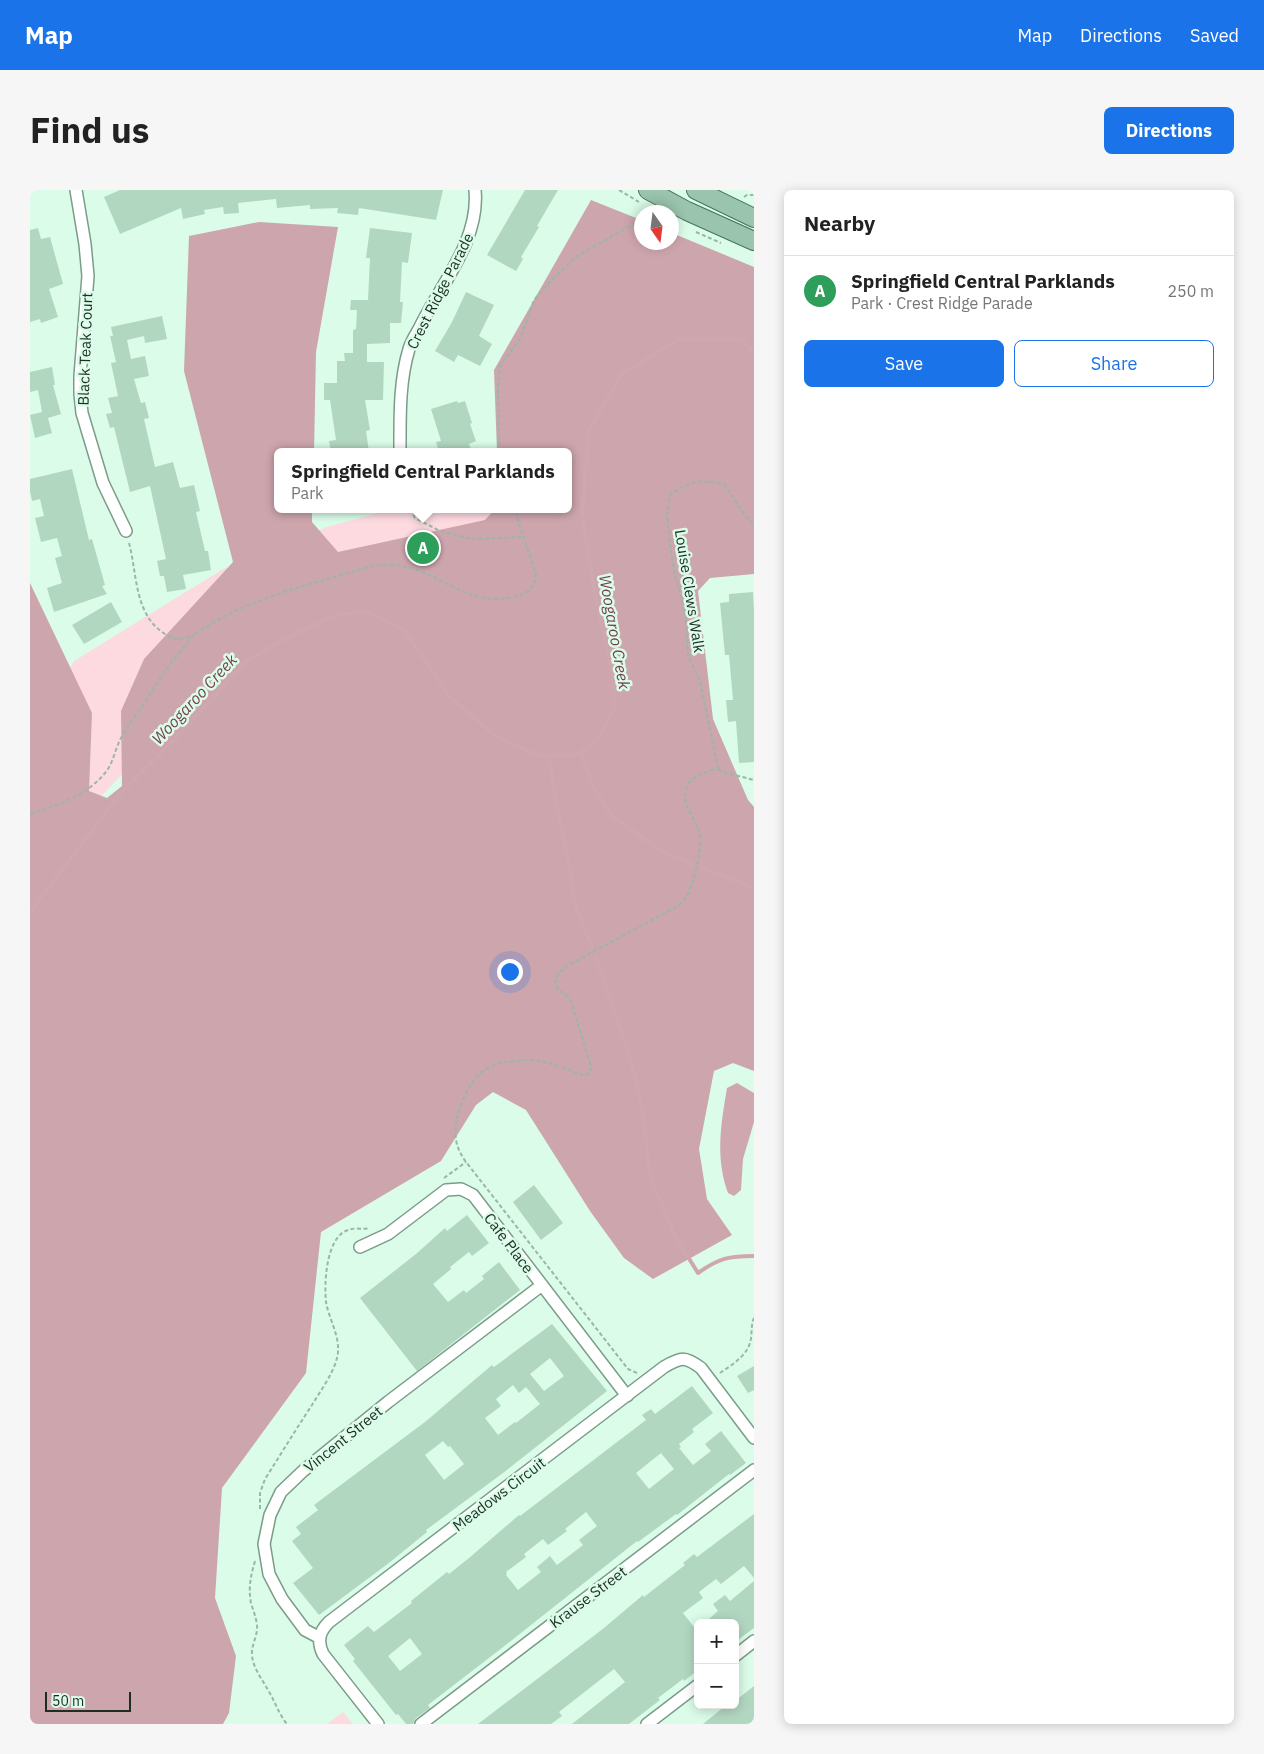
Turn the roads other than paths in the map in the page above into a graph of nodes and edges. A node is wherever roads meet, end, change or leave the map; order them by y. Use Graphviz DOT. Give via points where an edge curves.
graph roads {
  1 [pos="76,190"];
  2 [pos="475,190"];
  3 [pos="696,190"];
  4 [pos="645,197"];
  5 [pos="754,218"];
  6 [pos="754,241"];
  7 [pos="400,448"];
  8 [pos="126,531"];
  9 [pos="360,1247"];
  10 [pos="542,1286"];
  11 [pos="627,1396"];
  12 [pos="754,1438"];
  13 [pos="754,1470"];
  14 [pos="320,1638"];
  15 [pos="754,1642"];
  16 [pos="739,1653"];
  17 [pos="694,1688"];
  18 [pos="378,1724"];
  19 [pos="421,1724"];
  20 [pos="647,1724"];
  1 -- 8 [label="street, Black Teak Court" via="88,276 80,376 82,413 103,483"];
  2 -- 7 [label="street, Crest Ridge Parade" via="474,217 468,239 409,349 400,394"];
  3 -- 5 [label="main road"];
  4 -- 6 [label="main road" via="687,211"];
  9 -- 10 [label="street, Cafe Place" via="388,1234 446,1190 461,1189 472,1195"];
  10 -- 11 [label="street, Cafe Place"];
  10 -- 14 [label="street, Vincent Street" via="388,1402 281,1492 270,1515 264,1544 269,1574 282,1599 305,1630"];
  11 -- 12 [label="street, Meadows Circuit" via="676,1360 689,1359 701,1368"];
  11 -- 14 [label="street, Meadows Circuit" via="329,1622 322,1629"];
  13 -- 19 [label="street, Krause Street"];
  14 -- 18 [label="street" via="323,1654"];
  15 -- 16 [label="street"];
  17 -- 20 [label="street"];
}
